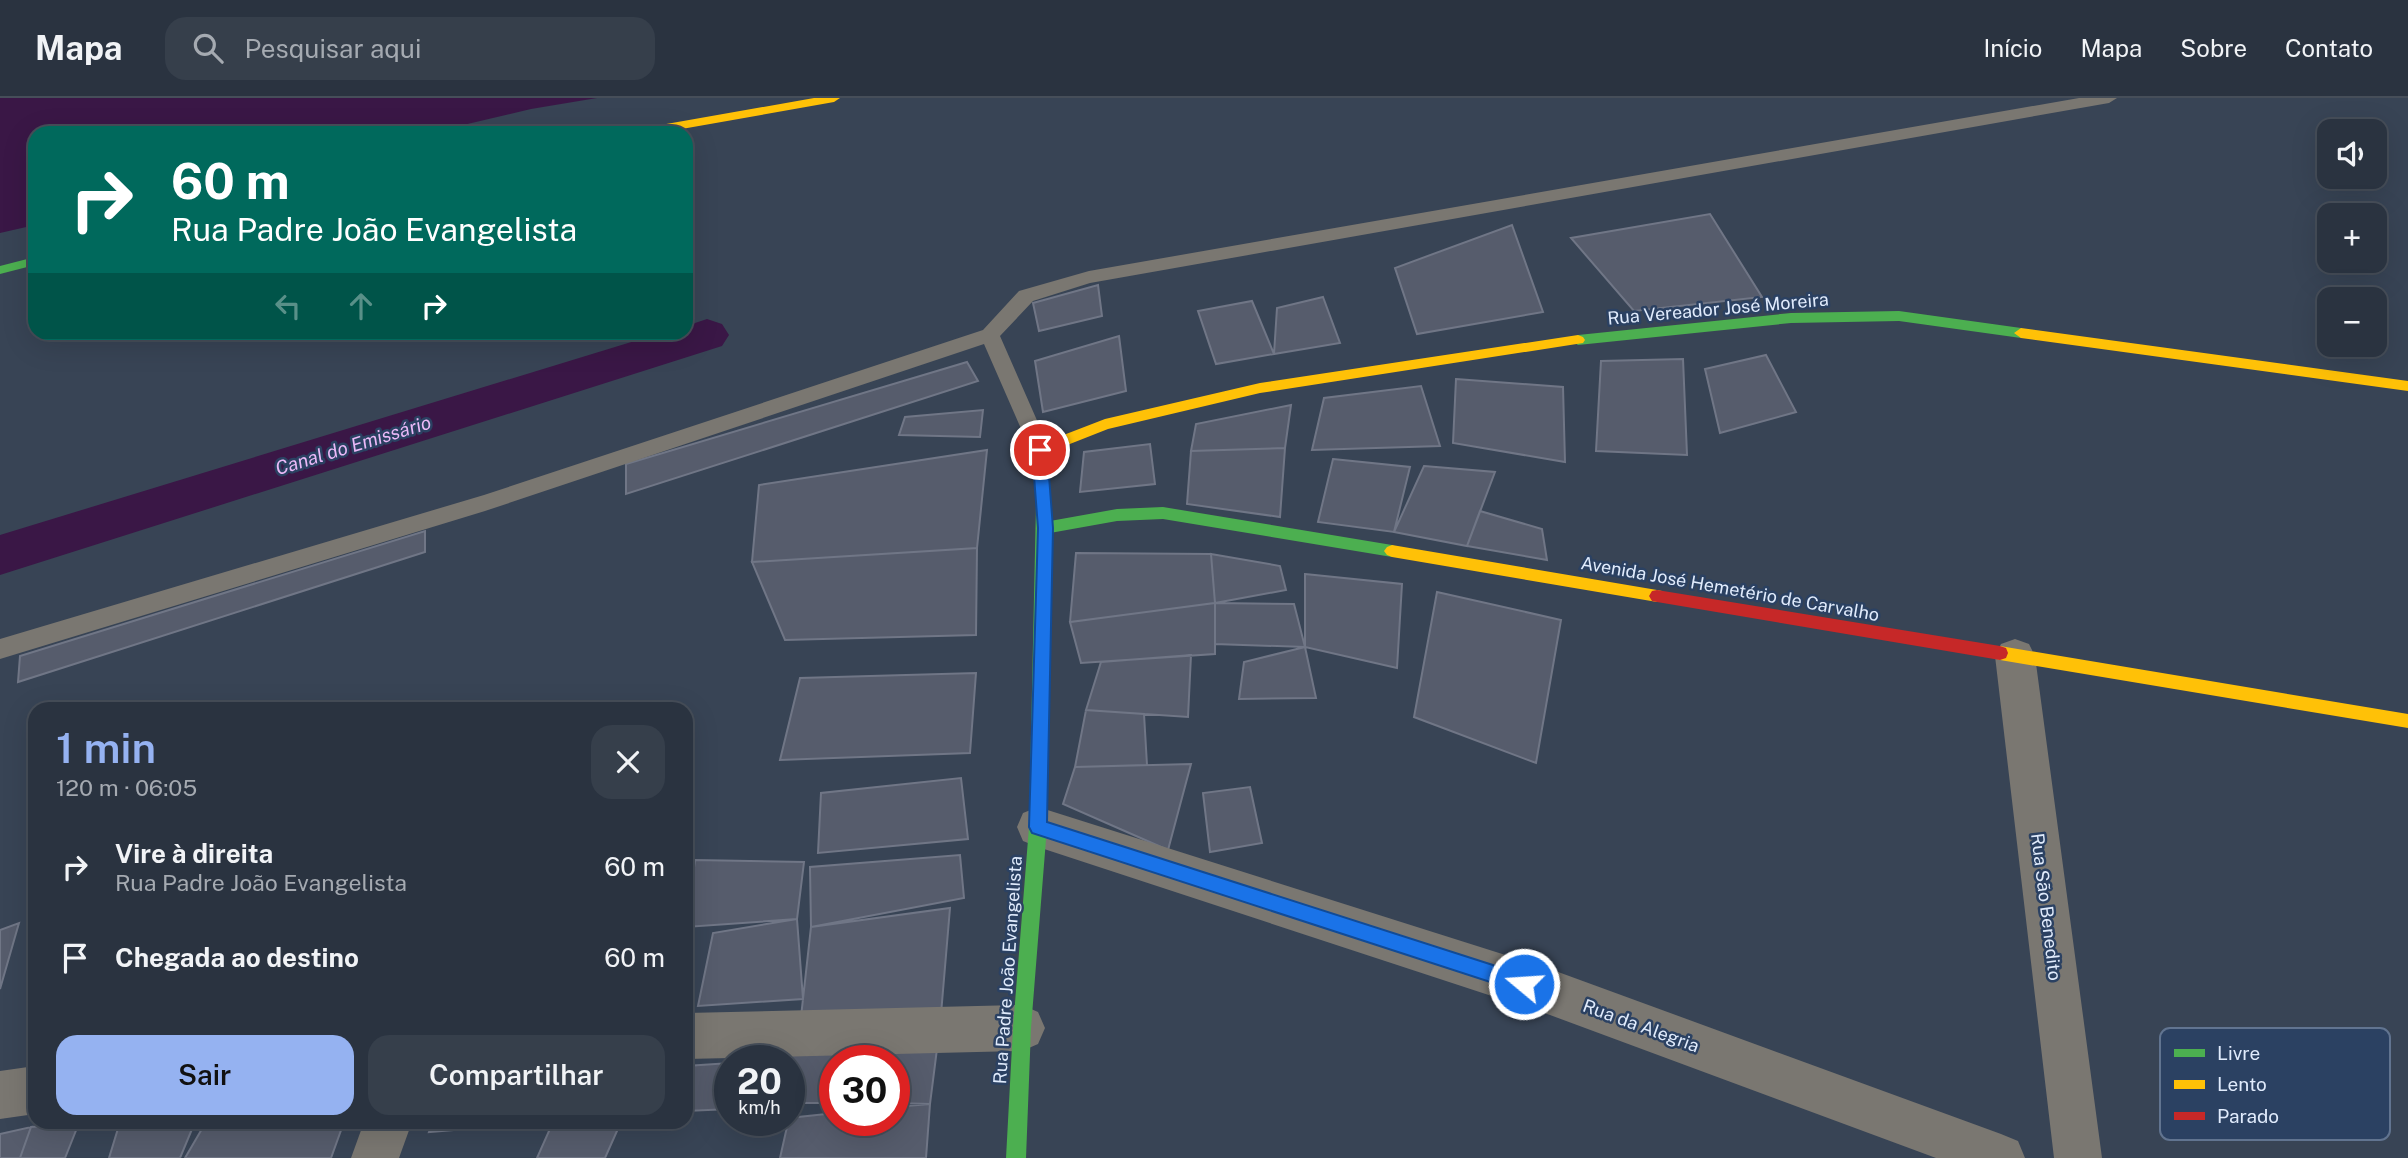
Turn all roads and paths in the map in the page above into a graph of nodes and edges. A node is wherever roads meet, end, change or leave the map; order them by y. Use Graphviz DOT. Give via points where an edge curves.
graph roads {
  1 [pos="834,98"];
  2 [pos="2109,98"];
  3 [pos="677,126"];
  4 [pos="28,263"];
  5 [pos="0,270"];
  6 [pos="990,335"];
  7 [pos="2408,386"];
  8 [pos="1040,450"];
  9 [pos="1045,528"];
  10 [pos="0,649"];
  11 [pos="2015,656"];
  12 [pos="2408,721"];
  13 [pos="1038,827"];
  14 [pos="1022,1028"];
  15 [pos="693,1036"];
  16 [pos="28,1091"];
  17 [pos="0,1095"];
  18 [pos="385,1129"];
  19 [pos="375,1158"];
  20 [pos="1016,1158"];
  21 [pos="2001,1158"];
  22 [pos="2078,1158"];
  1 -- 3 [label="street"];
  2 -- 6 [label="lane" via="1089,276 1026,296"];
  4 -- 5 [label="street"];
  6 -- 8 [label="lane"];
  6 -- 10 [label="lane" via="485,503"];
  7 -- 8 [label="street, Rua Vereador José Moreira" via="1899,316 1791,318 1541,344 1260,388 1105,424"];
  8 -- 9 [label="street, Rua Padre João Evangelista"];
  9 -- 11 [label="street, Avenida José Hemetério de Carvalho" via="1117,515 1163,513"];
  9 -- 13 [label="street, Rua Padre João Evangelista"];
  11 -- 12 [label="street, Avenida José Hemetério de Carvalho"];
  11 -- 22 [label="street, Rua São Benedito"];
  13 -- 14 [label="street, Rua Padre João Evangelista"];
  13 -- 21 [label="street, Rua da Alegria" via="1550,992"];
  14 -- 15 [label="street"];
  14 -- 20 [label="street, Rua Padre João Evangelista"];
  16 -- 17 [label="street"];
  18 -- 19 [label="street"];
}
